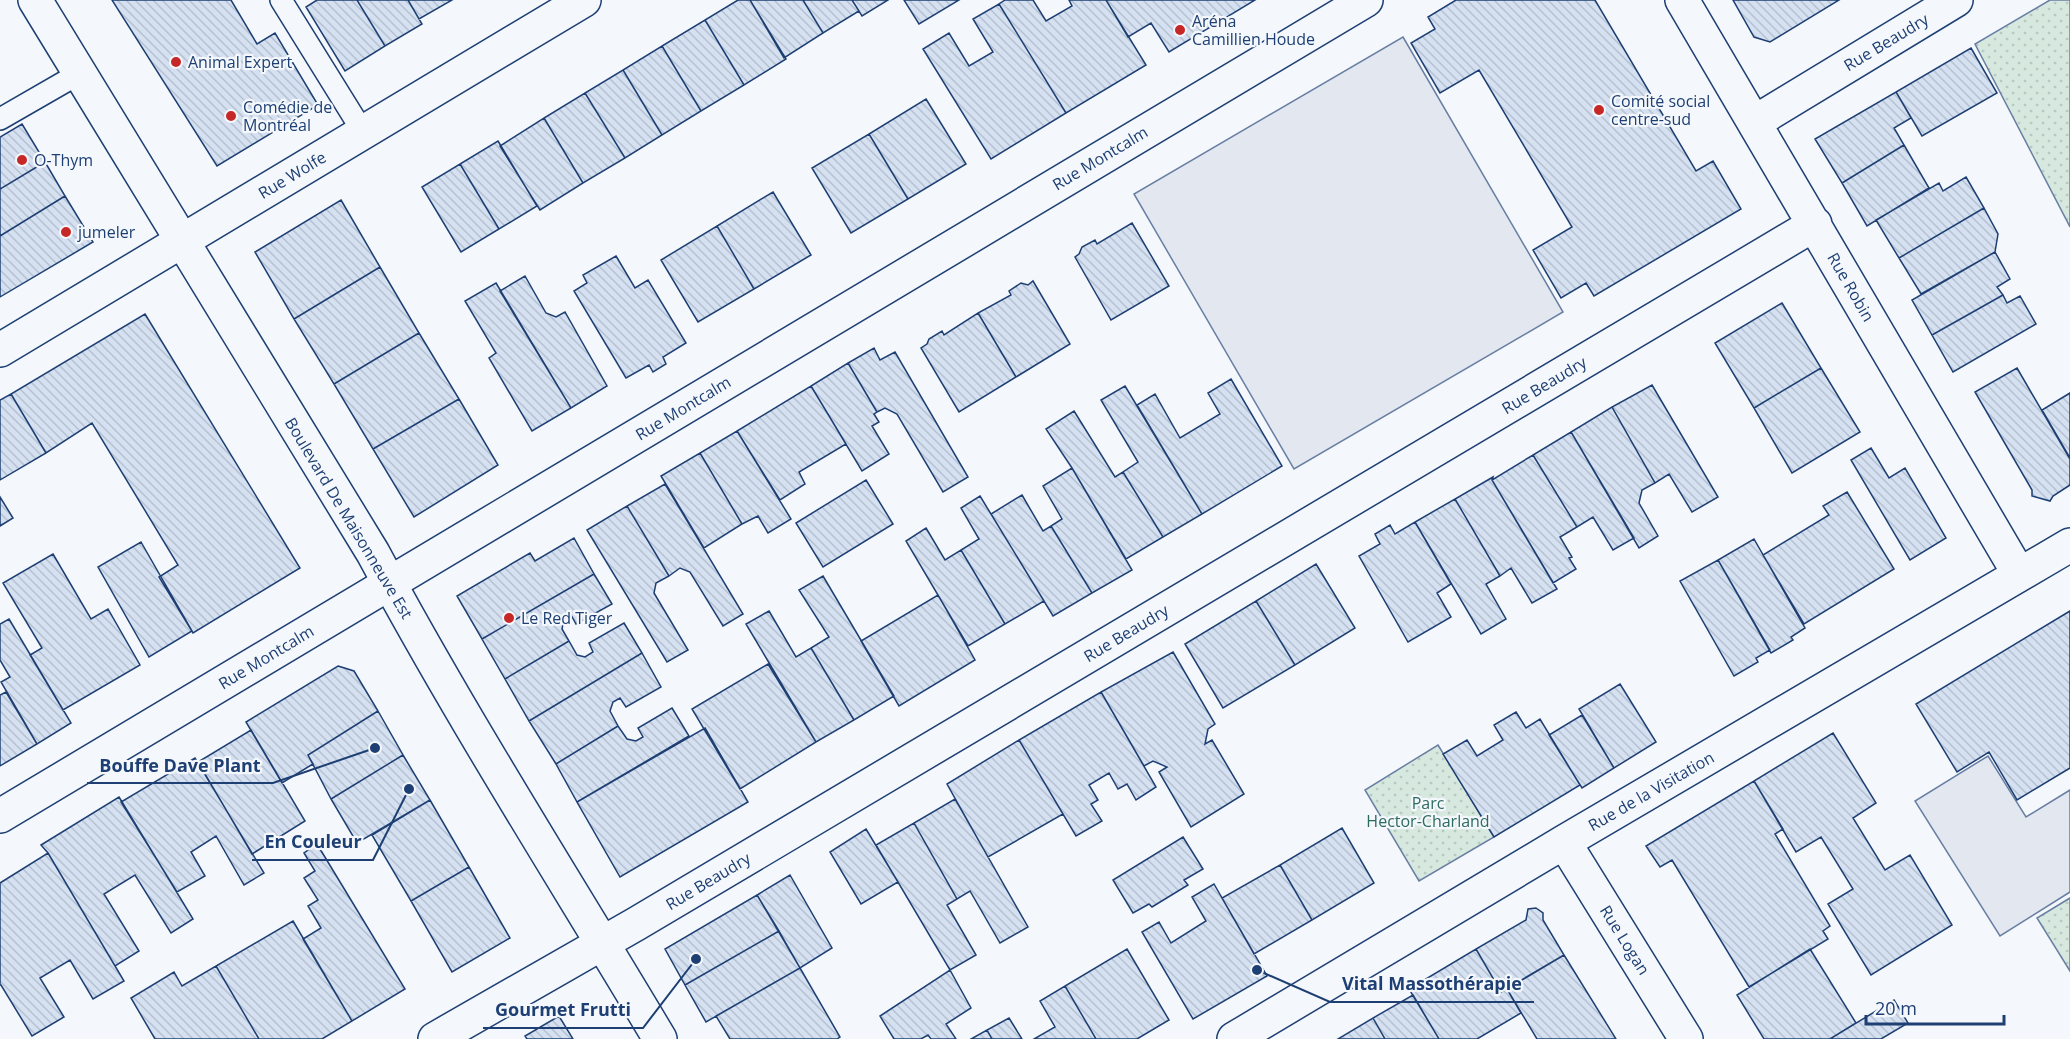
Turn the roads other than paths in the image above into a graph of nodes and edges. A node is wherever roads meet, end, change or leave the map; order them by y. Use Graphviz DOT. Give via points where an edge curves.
graph roads {
  1 [pos="35,0"];
  2 [pos="281,0"];
  3 [pos="584,0"];
  4 [pos="1366,0"];
  5 [pos="1682,0"];
  6 [pos="1956,0"];
  7 [pos="80,73"];
  8 [pos="0,119"];
  9 [pos="1755,122"];
  10 [pos="363,132"];
  11 [pos="1815,224"];
  12 [pos="181,242"];
  13 [pos="0,350"];
  14 [pos="2070,545"];
  15 [pos="2019,574"];
  16 [pos="389,583"];
  17 [pos="0,816"];
  18 [pos="1564,842"];
  19 [pos="602,942"];
  20 [pos="435,1039"];
  21 [pos="660,1039"];
  22 [pos="1234,1039"];
  23 [pos="1686,1039"];
  1 -- 7 [label="street, Boulevard De Maisonneuve Est"];
  2 -- 10 [label="lane"];
  3 -- 10 [label="street, Rue Wolfe"];
  4 -- 16 [label="street, Rue Montcalm"];
  5 -- 9 [label="street, Rue Robin"];
  6 -- 9 [label="street, Rue Beaudry"];
  7 -- 8 [label="lane"];
  7 -- 12 [label="street, Boulevard De Maisonneuve Est"];
  9 -- 11 [label="street, Rue Robin"];
  10 -- 12 [label="street, Rue Wolfe"];
  11 -- 15 [label="street, Rue Robin"];
  11 -- 19 [label="street, Rue Beaudry"];
  12 -- 13 [label="street, Rue Wolfe"];
  12 -- 16 [label="street, Boulevard De Maisonneuve Est"];
  14 -- 15 [label="street, Rue de la Visitation"];
  15 -- 18 [label="street, Rue de la Visitation"];
  16 -- 17 [label="street, Rue Montcalm"];
  16 -- 19 [label="street, Boulevard De Maisonneuve Est"];
  18 -- 22 [label="street, Rue de la Visitation"];
  18 -- 23 [label="street, Rue Logan"];
  19 -- 20 [label="street, Rue Beaudry"];
  19 -- 21 [label="street, Boulevard De Maisonneuve Est"];
}
